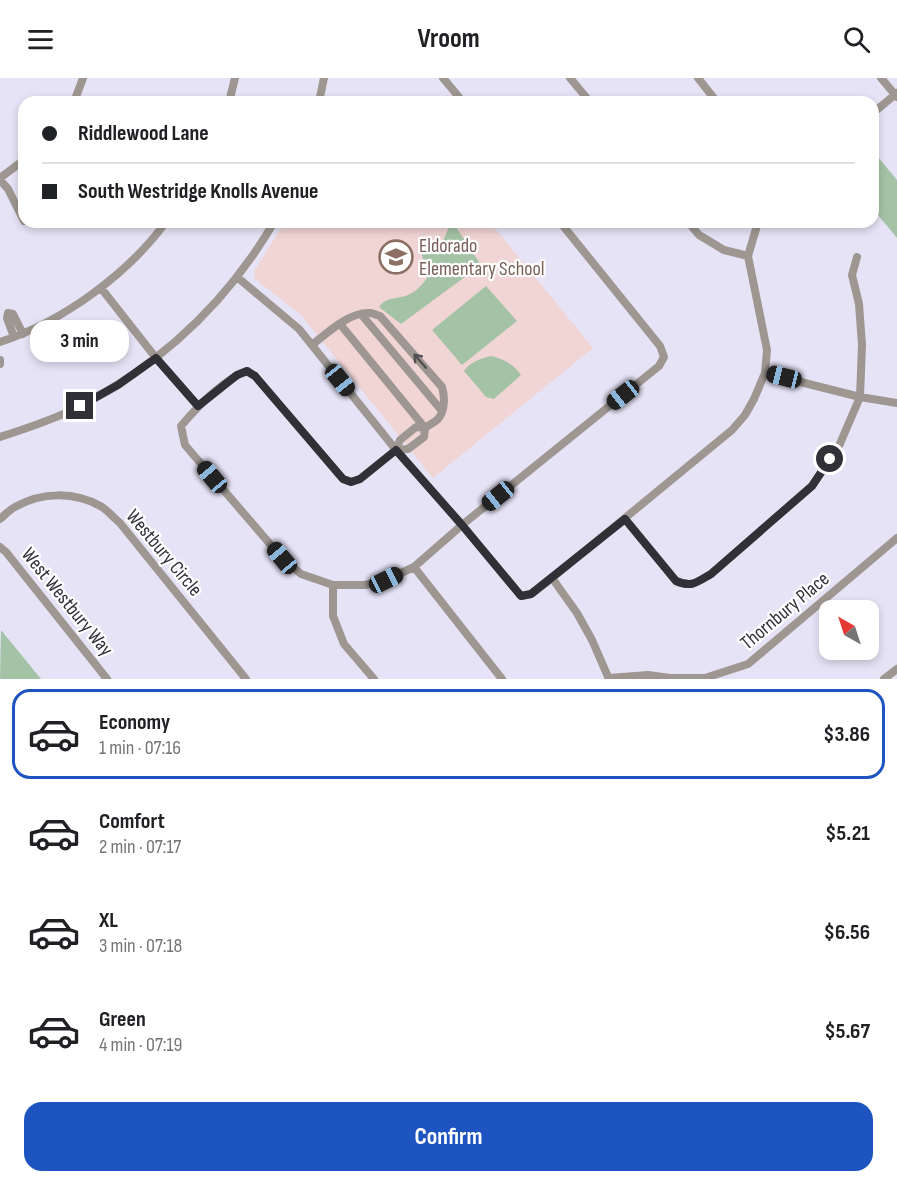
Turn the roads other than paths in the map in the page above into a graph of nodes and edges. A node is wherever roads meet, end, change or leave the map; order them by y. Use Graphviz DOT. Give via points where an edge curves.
graph roads {
  1 [pos="83,78"];
  2 [pos="235,78"];
  3 [pos="324,78"];
  4 [pos="443,78"];
  5 [pos="570,78"];
  6 [pos="698,78"];
  7 [pos="881,78"];
  8 [pos="896,95"];
  9 [pos="76,96"];
  10 [pos="230,96"];
  11 [pos="320,96"];
  12 [pos="458,96"];
  13 [pos="585,96"];
  14 [pos="712,96"];
  15 [pos="879,108"];
  16 [pos="18,165"];
  17 [pos="0,179"];
  18 [pos="18,210"];
  19 [pos="161,228"];
  20 [pos="270,228"];
  21 [pos="565,228"];
  22 [pos="693,228"];
  23 [pos="756,228"];
  24 [pos="748,256"];
  25 [pos="857,257"];
  26 [pos="237,277"];
  27 [pos="101,288"];
  28 [pos="361,314"];
  29 [pos="340,324"];
  30 [pos="23,334"];
  31 [pos="14,337"];
  32 [pos="0,342"];
  33 [pos="312,345"];
  34 [pos="156,358"];
  35 [pos="765,373"];
  36 [pos="860,397"];
  37 [pos="897,403"];
  38 [pos="198,406"];
  39 [pos="442,411"];
  40 [pos="425,428"];
  41 [pos="0,437"];
  42 [pos="396,450"];
  43 [pos="0,519"];
  44 [pos="625,519"];
  45 [pos="462,525"];
  46 [pos="897,538"];
  47 [pos="0,548"];
  48 [pos="414,567"];
  49 [pos="552,578"];
  50 [pos="333,585"];
  51 [pos="897,669"];
  52 [pos="108,679"];
  53 [pos="246,679"];
  54 [pos="374,679"];
  55 [pos="502,679"];
  56 [pos="609,679"];
  57 [pos="884,679"];
  1 -- 9 [label="street"];
  2 -- 10 [label="street"];
  3 -- 11 [label="street"];
  4 -- 12 [label="street"];
  5 -- 13 [label="street"];
  6 -- 14 [label="street"];
  7 -- 8 [label="street"];
  8 -- 15 [label="street"];
  16 -- 17 [label="street"];
  17 -- 18 [label="street"];
  19 -- 27 [label="street" via="138,256"];
  20 -- 26 [label="street"];
  21 -- 45 [label="street" via="660,346 664,357 659,366"];
  22 -- 24 [label="street" via="724,250"];
  23 -- 24 [label="street"];
  24 -- 35 [label="street" via="767,350"];
  25 -- 36 [label="street" via="852,275 862,345"];
  26 -- 33 [label="street" via="299,329"];
  26 -- 34 [label="street" via="192,327"];
  27 -- 30 [label="street"];
  27 -- 34 [label="street"];
  28 -- 29 [label="street"];
  28 -- 39 [label="street"];
  39 -- 28 [label="street, one-way" via="442,387 381,316"];
  29 -- 33 [label="street"];
  29 -- 40 [label="street"];
  30 -- 31 [label="street"];
  30 -- 31 [label="street" via="13,314 8,313 6,318"];
  31 -- 32 [label="street"];
  33 -- 42 [label="street"];
  34 -- 38 [label="street"];
  34 -- 41 [label="street" via="80,406"];
  35 -- 36 [label="street"];
  35 -- 44 [label="street" via="754,399 732,430"];
  36 -- 37 [label="street"];
  36 -- 44 [label="street" via="839,446 812,486 711,574 693,584 676,581"];
  38 -- 42 [label="street" via="247,371 343,479 360,479"];
  38 -- 50 [label="street" via="181,426 185,445 282,558 301,574"];
  39 -- 40 [label="street"];
  40 -- 42 [label="street" via="416,427 400,440"];
  42 -- 45 [label="street"];
  43 -- 53 [label="street, Westbury Circle" via="13,508 37,498 63,495 102,507 120,523"];
  44 -- 49 [label="street"];
  45 -- 48 [label="street"];
  45 -- 49 [label="street" via="521,596 531,594"];
  46 -- 56 [label="street, Thornbury Place" via="748,664 705,678 648,675"];
  47 -- 52 [label="street, West Westbury Way"];
  48 -- 50 [label="street" via="365,585"];
  48 -- 55 [label="street"];
  49 -- 56 [label="street" via="582,622"];
  50 -- 54 [label="street" via="333,616 344,644"];
  51 -- 57 [label="street"];
}
